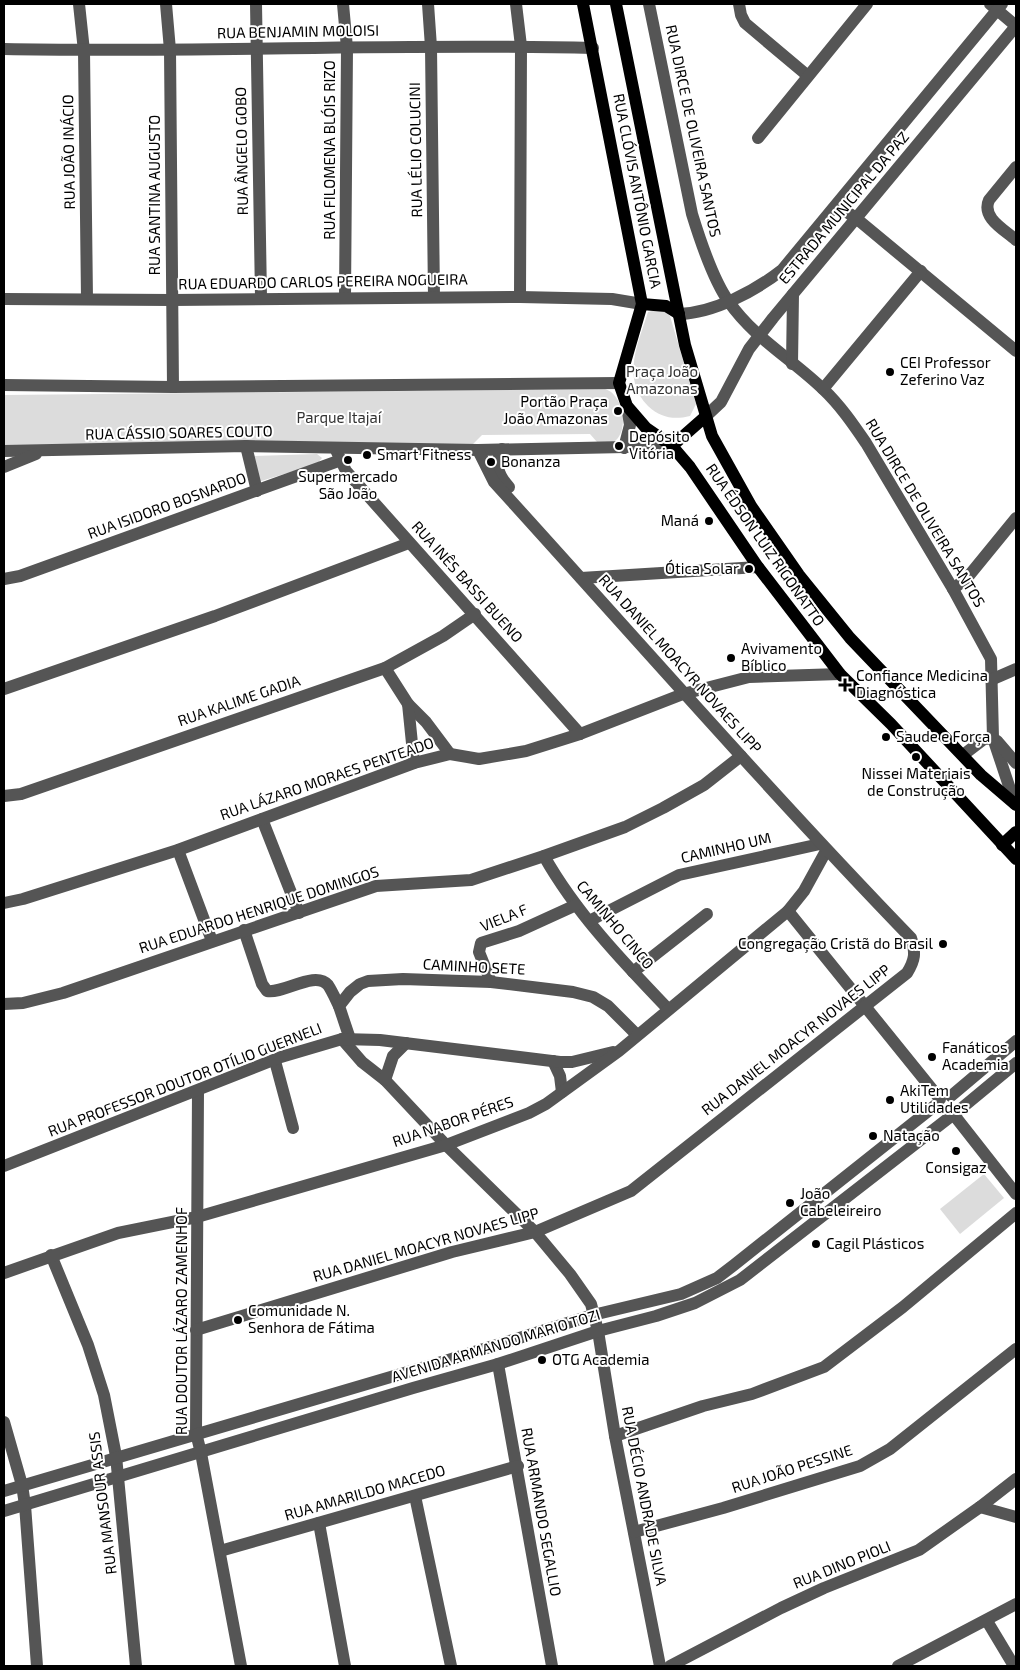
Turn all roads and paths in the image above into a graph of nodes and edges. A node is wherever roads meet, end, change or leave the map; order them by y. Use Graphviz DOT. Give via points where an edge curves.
graph roads {
  1 [pos="79,4"];
  2 [pos="166,4"];
  3 [pos="256,4"];
  4 [pos="343,4"];
  5 [pos="428,4"];
  6 [pos="516,4"];
  7 [pos="583,4"];
  8 [pos="616,4"];
  9 [pos="648,4"];
  10 [pos="739,4"];
  11 [pos="867,4"];
  12 [pos="996,6"];
  13 [pos="1016,26"];
  14 [pos="521,46"];
  15 [pos="431,47"];
  16 [pos="347,48"];
  17 [pos="593,48"];
  18 [pos="4,49"];
  19 [pos="257,49"];
  20 [pos="170,50"];
  21 [pos="84,51"];
  22 [pos="808,76"];
  23 [pos="758,138"];
  24 [pos="1016,167"];
  25 [pos="837,205"];
  26 [pos="858,219"];
  27 [pos="1016,240"];
  28 [pos="920,271"];
  29 [pos="793,294"];
  30 [pos="260,297"];
  31 [pos="345,297"];
  32 [pos="434,297"];
  33 [pos="520,297"];
  34 [pos="4,299"];
  35 [pos="87,299"];
  36 [pos="172,300"];
  37 [pos="728,301"];
  38 [pos="642,304"];
  39 [pos="679,314"];
  40 [pos="759,337"];
  41 [pos="1016,351"];
  42 [pos="792,364"];
  43 [pos="619,383"];
  44 [pos="4,385"];
  45 [pos="173,387"];
  46 [pos="823,389"];
  47 [pos="627,406"];
  48 [pos="706,417"];
  49 [pos="246,446"];
  50 [pos="672,446"];
  51 [pos="624,448"];
  52 [pos="502,449"];
  53 [pos="478,450"];
  54 [pos="4,451"];
  55 [pos="44,452"];
  56 [pos="338,454"];
  57 [pos="4,467"];
  58 [pos="257,490"];
  59 [pos="524,515"];
  60 [pos="1016,518"];
  61 [pos="409,543"];
  62 [pos="750,554"];
  63 [pos="737,567"];
  64 [pos="758,567"];
  65 [pos="581,578"];
  66 [pos="4,579"];
  67 [pos="953,589"];
  68 [pos="475,614"];
  69 [pos="827,658"];
  70 [pos="385,668"];
  71 [pos="1016,669"];
  72 [pos="808,674"];
  73 [pos="840,674"];
  74 [pos="992,679"];
  75 [pos="4,689"];
  76 [pos="683,694"];
  77 [pos="408,704"];
  78 [pos="580,734"];
  79 [pos="993,738"];
  80 [pos="450,754"];
  81 [pos="963,755"];
  82 [pos="741,756"];
  83 [pos="414,762"];
  84 [pos="1016,763"];
  85 [pos="4,796"];
  86 [pos="1016,804"];
  87 [pos="262,819"];
  88 [pos="1016,832"];
  89 [pos="1002,845"];
  90 [pos="823,847"];
  91 [pos="178,850"];
  92 [pos="544,856"];
  93 [pos="1016,859"];
  94 [pos="4,903"];
  95 [pos="576,905"];
  96 [pos="788,911"];
  97 [pos="299,913"];
  98 [pos="707,914"];
  99 [pos="589,921"];
  100 [pos="244,930"];
  101 [pos="212,941"];
  102 [pos="633,972"];
  103 [pos="491,982"];
  104 [pos="4,1004"];
  105 [pos="339,1006"];
  106 [pos="862,1006"];
  107 [pos="668,1009"];
  108 [pos="637,1035"];
  109 [pos="346,1039"];
  110 [pos="1016,1041"];
  111 [pos="406,1043"];
  112 [pos="619,1051"];
  113 [pos="274,1061"];
  114 [pos="553,1061"];
  115 [pos="1016,1062"];
  116 [pos="385,1080"];
  117 [pos="198,1091"];
  118 [pos="562,1092"];
  119 [pos="942,1100"];
  120 [pos="954,1115"];
  121 [pos="293,1128"];
  122 [pos="446,1145"];
  123 [pos="4,1166"];
  124 [pos="1016,1194"];
  125 [pos="1016,1213"];
  126 [pos="198,1217"];
  127 [pos="535,1232"];
  128 [pos="52,1255"];
  129 [pos="4,1273"];
  130 [pos="593,1315"];
  131 [pos="196,1330"];
  132 [pos="598,1331"];
  133 [pos="1016,1349"];
  134 [pos="498,1364"];
  135 [pos="4,1422"];
  136 [pos="196,1433"];
  137 [pos="615,1436"];
  138 [pos="202,1453"];
  139 [pos="116,1456"];
  140 [pos="518,1466"];
  141 [pos="117,1477"];
  142 [pos="1016,1478"];
  143 [pos="22,1485"];
  144 [pos="4,1490"];
  145 [pos="415,1496"];
  146 [pos="25,1505"];
  147 [pos="980,1508"];
  148 [pos="4,1511"];
  149 [pos="1016,1518"];
  150 [pos="319,1522"];
  151 [pos="634,1532"];
  152 [pos="220,1551"];
  153 [pos="1016,1604"];
  154 [pos="987,1621"];
  155 [pos="38,1666"];
  156 [pos="136,1666"];
  157 [pos="241,1666"];
  158 [pos="344,1666"];
  159 [pos="450,1666"];
  160 [pos="552,1666"];
  161 [pos="660,1666"];
  162 [pos="670,1666"];
  163 [pos="898,1666"];
  164 [pos="1014,1666"];
  1 -- 21 [label="street, RUA JOÃO INÁCIO"];
  2 -- 20 [label="street, RUA SANTINA AUGUSTO"];
  3 -- 19 [label="street, RUA ÂNGELO GOBO"];
  4 -- 16 [label="street, RUA FILOMENA BLÓIS RIZO"];
  5 -- 15 [label="street, RUA LÉLIO COLUCINI"];
  6 -- 14 [label="street"];
  7 -- 17 [label="main road, RUA CLÓVIS ANTÔNIO GARCIA"];
  8 -- 39 [label="main road, RUA CLÓVIS ANTÔNIO GARCIA"];
  9 -- 37 [label="street, RUA DIRCE DE OLIVEIRA SANTOS" via="692,214 702,247"];
  10 -- 22 [label="street" via="745,23"];
  11 -- 22 [label="street"];
  12 -- 13 [label="street"];
  12 -- 25 [label="street, ESTRADA MUNICIPAL DA PAZ"];
  13 -- 26 [label="street, ESTRADA MUNICIPAL DA PAZ"];
  14 -- 15 [label="street, RUA BENJAMIN MOLOISI"];
  14 -- 17 [label="street, RUA BENJAMIN MOLOISI"];
  14 -- 33 [label="street"];
  15 -- 16 [label="street, RUA BENJAMIN MOLOISI"];
  15 -- 32 [label="street, RUA LÉLIO COLUCINI"];
  16 -- 19 [label="street, RUA BENJAMIN MOLOISI"];
  16 -- 31 [label="street, RUA FILOMENA BLÓIS RIZO"];
  17 -- 38 [label="main road, RUA CLÓVIS ANTÔNIO GARCIA"];
  18 -- 21 [label="street, RUA BENJAMIN MOLOISI"];
  19 -- 20 [label="street, RUA BENJAMIN MOLOISI"];
  19 -- 30 [label="street, RUA ÂNGELO GOBO"];
  20 -- 21 [label="street, RUA BENJAMIN MOLOISI"];
  20 -- 36 [label="street, RUA SANTINA AUGUSTO"];
  21 -- 35 [label="street, RUA JOÃO INÁCIO"];
  22 -- 23 [label="street"];
  24 -- 27 [label="street" via="986,207 990,217"];
  25 -- 26 [label="street"];
  25 -- 37 [label="street, ESTRADA MUNICIPAL DA PAZ" via="782,270"];
  26 -- 28 [label="street"];
  26 -- 29 [label="street, ESTRADA MUNICIPAL DA PAZ"];
  28 -- 41 [label="street"];
  28 -- 46 [label="street"];
  29 -- 40 [label="street, ESTRADA MUNICIPAL DA PAZ"];
  29 -- 42 [label="street"];
  30 -- 31 [label="street, RUA EDUARDO CARLOS PEREIRA NOGUEIRA"];
  30 -- 36 [label="street, RUA EDUARDO CARLOS PEREIRA NOGUEIRA"];
  31 -- 32 [label="street, RUA EDUARDO CARLOS PEREIRA NOGUEIRA"];
  32 -- 33 [label="street, RUA EDUARDO CARLOS PEREIRA NOGUEIRA"];
  33 -- 38 [label="street, RUA EDUARDO CARLOS PEREIRA NOGUEIRA" via="612,299"];
  34 -- 35 [label="street, RUA EDUARDO CARLOS PEREIRA NOGUEIRA"];
  35 -- 36 [label="street, RUA EDUARDO CARLOS PEREIRA NOGUEIRA"];
  36 -- 45 [label="street, RUA SANTINA AUGUSTO"];
  37 -- 39 [label="street, ESTRADA MUNICIPAL DA PAZ" via="708,311"];
  37 -- 40 [label="street, RUA DIRCE DE OLIVEIRA SANTOS"];
  38 -- 39 [label="main road" via="666,306"];
  38 -- 43 [label="main road, RUA CLÓVIS ANTÔNIO GARCIA"];
  39 -- 48 [label="main road, RUA CLÓVIS ANTÔNIO GARCIA" via="691,370"];
  40 -- 42 [label="street, RUA DIRCE DE OLIVEIRA SANTOS"];
  40 -- 48 [label="street, ESTRADA MUNICIPAL DA PAZ" via="749,349 721,402"];
  42 -- 46 [label="street, RUA DIRCE DE OLIVEIRA SANTOS"];
  43 -- 45 [label="street"];
  43 -- 47 [label="main road"];
  44 -- 45 [label="street"];
  46 -- 67 [label="street, RUA DIRCE DE OLIVEIRA SANTOS" via="866,443"];
  47 -- 50 [label="main road, RUA ÉDSON LUIZ RIGONATTO" via="646,428"];
  47 -- 51 [label="street" via="630,425"];
  48 -- 50 [label="main road"];
  48 -- 81 [label="main road, RUA CLÓVIS ANTÔNIO GARCIA" via="733,476 800,574 866,657"];
  49 -- 55 [label="street, RUA CÁSSIO SOARES COUTO"];
  49 -- 56 [label="street, RUA CÁSSIO SOARES COUTO"];
  49 -- 58 [label="street"];
  50 -- 51 [label="street, RUA CÁSSIO SOARES COUTO"];
  50 -- 62 [label="main road, RUA ÉDSON LUIZ RIGONATTO"];
  51 -- 52 [label="street, RUA CÁSSIO SOARES COUTO"];
  52 -- 53 [label="street, RUA CÁSSIO SOARES COUTO"];
  52 -- 59 [label="street, RUA DANIEL MOACYR NOVAES LIPP" via="497,466 499,475 514,492"];
  53 -- 56 [label="street, RUA CÁSSIO SOARES COUTO"];
  53 -- 59 [label="street, RUA DANIEL MOACYR NOVAES LIPP" via="489,474"];
  54 -- 55 [label="street, RUA CÁSSIO SOARES COUTO"];
  55 -- 57 [label="street"];
  56 -- 58 [label="street, RUA ISIDORO BOSNARDO"];
  56 -- 61 [label="street, RUA INÊS BASSI BUENO" via="346,471"];
  58 -- 66 [label="street, RUA ISIDORO BOSNARDO"];
  59 -- 65 [label="street, RUA DANIEL MOACYR NOVAES LIPP"];
  60 -- 67 [label="street" via="967,578"];
  61 -- 68 [label="street, RUA INÊS BASSI BUENO"];
  61 -- 75 [label="street" via="215,616"];
  62 -- 63 [label="street"];
  62 -- 64 [label="main road, RUA ÉDSON LUIZ RIGONATTO"];
  63 -- 64 [label="street"];
  63 -- 65 [label="street"];
  64 -- 69 [label="main road, RUA ÉDSON LUIZ RIGONATTO"];
  65 -- 76 [label="street, RUA DANIEL MOACYR NOVAES LIPP"];
  67 -- 74 [label="street, RUA DIRCE DE OLIVEIRA SANTOS" via="991,659"];
  68 -- 70 [label="street, RUA KALIME GADIA"];
  68 -- 78 [label="street, RUA INÊS BASSI BUENO"];
  69 -- 72 [label="street"];
  69 -- 73 [label="main road, RUA ÉDSON LUIZ RIGONATTO"];
  70 -- 77 [label="street"];
  70 -- 85 [label="street, RUA KALIME GADIA" via="21,794"];
  71 -- 74 [label="street"];
  72 -- 73 [label="street, RUA LÁZARO MORAES PENTEADO"];
  72 -- 76 [label="street, RUA LÁZARO MORAES PENTEADO" via="749,677"];
  73 -- 89 [label="main road, RUA ÉDSON LUIZ RIGONATTO" via="891,724"];
  74 -- 79 [label="street, RUA DIRCE DE OLIVEIRA SANTOS"];
  76 -- 78 [label="street, RUA LÁZARO MORAES PENTEADO"];
  76 -- 82 [label="street, RUA DANIEL MOACYR NOVAES LIPP"];
  77 -- 80 [label="street"];
  77 -- 83 [label="street"];
  78 -- 80 [label="street, RUA LÁZARO MORAES PENTEADO" via="493,758"];
  79 -- 81 [label="street" via="984,739"];
  79 -- 84 [label="street" via="1001,743"];
  79 -- 86 [label="street, RUA DIRCE DE OLIVEIRA SANTOS"];
  80 -- 83 [label="street, RUA LÁZARO MORAES PENTEADO"];
  81 -- 86 [label="main road, RUA CLÓVIS ANTÔNIO GARCIA" via="980,775"];
  82 -- 90 [label="street, RUA DANIEL MOACYR NOVAES LIPP"];
  82 -- 92 [label="street, RUA EDUARDO HENRIQUE DOMINGOS" via="704,785 663,808 625,827"];
  83 -- 87 [label="street, RUA LÁZARO MORAES PENTEADO"];
  87 -- 91 [label="street, RUA LÁZARO MORAES PENTEADO"];
  87 -- 97 [label="street"];
  88 -- 89 [label="main road"];
  89 -- 93 [label="main road, RUA ÉDSON LUIZ RIGONATTO"];
  90 -- 96 [label="street, RUA NABOR PÉRES" via="804,892"];
  90 -- 99 [label="street, CAMINHO UM" via="679,875"];
  90 -- 106 [label="street, RUA DANIEL MOACYR NOVAES LIPP" via="911,938 914,948 914,961 907,973"];
  91 -- 94 [label="street, RUA LÁZARO MORAES PENTEADO"];
  91 -- 101 [label="street"];
  92 -- 95 [label="street, CAMINHO CINCO"];
  92 -- 97 [label="street, RUA EDUARDO HENRIQUE DOMINGOS" via="471,880 376,886"];
  95 -- 99 [label="street, CAMINHO CINCO"];
  95 -- 103 [label="street, VIELA F" via="518,931 481,943 479,952"];
  96 -- 106 [label="street"];
  96 -- 107 [label="street, RUA NABOR PÉRES"];
  97 -- 100 [label="street, RUA EDUARDO HENRIQUE DOMINGOS"];
  98 -- 102 [label="street"];
  99 -- 102 [label="street, CAMINHO CINCO"];
  100 -- 101 [label="street, RUA EDUARDO HENRIQUE DOMINGOS"];
  100 -- 105 [label="street" via="262,984 268,991 322,980"];
  101 -- 104 [label="street, RUA EDUARDO HENRIQUE DOMINGOS" via="63,993"];
  102 -- 107 [label="street, CAMINHO CINCO"];
  103 -- 105 [label="street, CAMINHO SETE" via="373,980 360,984"];
  103 -- 108 [label="street, CAMINHO SETE" via="593,997 608,1006"];
  105 -- 109 [label="street"];
  106 -- 119 [label="street"];
  106 -- 127 [label="street, RUA DANIEL MOACYR NOVAES LIPP" via="638,1186"];
  107 -- 108 [label="street, RUA NABOR PÉRES"];
  108 -- 112 [label="street, RUA NABOR PÉRES"];
  109 -- 111 [label="street, RUA PROFESSOR DOUTOR OTÍLIO GUERNELI"];
  109 -- 113 [label="street, RUA PROFESSOR DOUTOR OTÍLIO GUERNELI"];
  109 -- 116 [label="street" via="362,1062"];
  110 -- 119 [label="street, AVENIDA ARMANDO MARIO TOZI"];
  111 -- 114 [label="street, RUA PROFESSOR DOUTOR OTÍLIO GUERNELI"];
  111 -- 116 [label="street" via="393,1056"];
  112 -- 114 [label="street, RUA PROFESSOR DOUTOR OTÍLIO GUERNELI" via="572,1062"];
  112 -- 118 [label="street, RUA NABOR PÉRES"];
  113 -- 117 [label="street, RUA PROFESSOR DOUTOR OTÍLIO GUERNELI"];
  113 -- 121 [label="street"];
  114 -- 118 [label="street" via="560,1076"];
  115 -- 120 [label="street, AVENIDA ARMANDO MARIO TOZI"];
  116 -- 122 [label="street"];
  117 -- 123 [label="street, RUA PROFESSOR DOUTOR OTÍLIO GUERNELI"];
  117 -- 126 [label="street, RUA DOUTOR LÁZARO ZAMENHOF"];
  118 -- 122 [label="street, RUA NABOR PÉRES" via="529,1113"];
  119 -- 120 [label="street" via="957,1103"];
  119 -- 120 [label="street" via="937,1110 941,1115"];
  119 -- 130 [label="street, AVENIDA ARMANDO MARIO TOZI" via="717,1278 681,1294"];
  120 -- 124 [label="street"];
  120 -- 132 [label="street, AVENIDA ARMANDO MARIO TOZI" via="730,1286 672,1311"];
  122 -- 126 [label="street, RUA NABOR PÉRES"];
  122 -- 127 [label="street"];
  125 -- 137 [label="street" via="903,1307 824,1367 752,1394 703,1406"];
  126 -- 128 [label="street, RUA NABOR PÉRES" via="118,1233"];
  126 -- 131 [label="street, RUA DOUTOR LÁZARO ZAMENHOF"];
  127 -- 130 [label="street" via="585,1294"];
  127 -- 131 [label="street, RUA DANIEL MOACYR NOVAES LIPP" via="452,1252"];
  128 -- 129 [label="street, RUA NABOR PÉRES"];
  128 -- 139 [label="street, RUA MANSOUR ASSIS" via="99,1378"];
  130 -- 132 [label="street, RUA DÉCIO ANDRADE SILVA"];
  130 -- 136 [label="street, AVENIDA ARMANDO MARIO TOZI"];
  131 -- 136 [label="street, RUA DOUTOR LÁZARO ZAMENHOF"];
  132 -- 134 [label="street, AVENIDA ARMANDO MARIO TOZI"];
  132 -- 137 [label="street, RUA DÉCIO ANDRADE SILVA"];
  133 -- 151 [label="street, RUA JOÃO PESSINE" via="890,1449 860,1466"];
  134 -- 138 [label="street, AVENIDA ARMANDO MARIO TOZI"];
  134 -- 140 [label="street, RUA ARMANDO SEGALLIO"];
  135 -- 143 [label="street"];
  136 -- 138 [label="street, RUA DOUTOR LÁZARO ZAMENHOF"];
  136 -- 139 [label="street, AVENIDA ARMANDO MARIO TOZI"];
  137 -- 151 [label="street, RUA DÉCIO ANDRADE SILVA"];
  138 -- 141 [label="street, AVENIDA ARMANDO MARIO TOZI"];
  138 -- 152 [label="street, RUA DOUTOR LÁZARO ZAMENHOF"];
  139 -- 141 [label="street, RUA MANSOUR ASSIS"];
  139 -- 143 [label="street, AVENIDA ARMANDO MARIO TOZI"];
  140 -- 145 [label="street, RUA AMARILDO MACEDO"];
  140 -- 160 [label="street, RUA ARMANDO SEGALLIO"];
  141 -- 146 [label="street, AVENIDA ARMANDO MARIO TOZI"];
  141 -- 156 [label="street, RUA MANSOUR ASSIS"];
  142 -- 147 [label="street, RUA DINO PIOLI"];
  143 -- 144 [label="street, AVENIDA ARMANDO MARIO TOZI"];
  143 -- 146 [label="street"];
  145 -- 150 [label="street, RUA AMARILDO MACEDO"];
  145 -- 159 [label="street"];
  146 -- 148 [label="street, AVENIDA ARMANDO MARIO TOZI"];
  146 -- 155 [label="street"];
  147 -- 149 [label="street"];
  147 -- 162 [label="street, RUA DINO PIOLI" via="918,1550 807,1596"];
  150 -- 152 [label="street, RUA AMARILDO MACEDO"];
  150 -- 158 [label="street"];
  151 -- 161 [label="street, RUA DÉCIO ANDRADE SILVA"];
  152 -- 157 [label="street, RUA DOUTOR LÁZARO ZAMENHOF"];
  153 -- 154 [label="street"];
  154 -- 163 [label="street"];
  154 -- 164 [label="street"];
}
